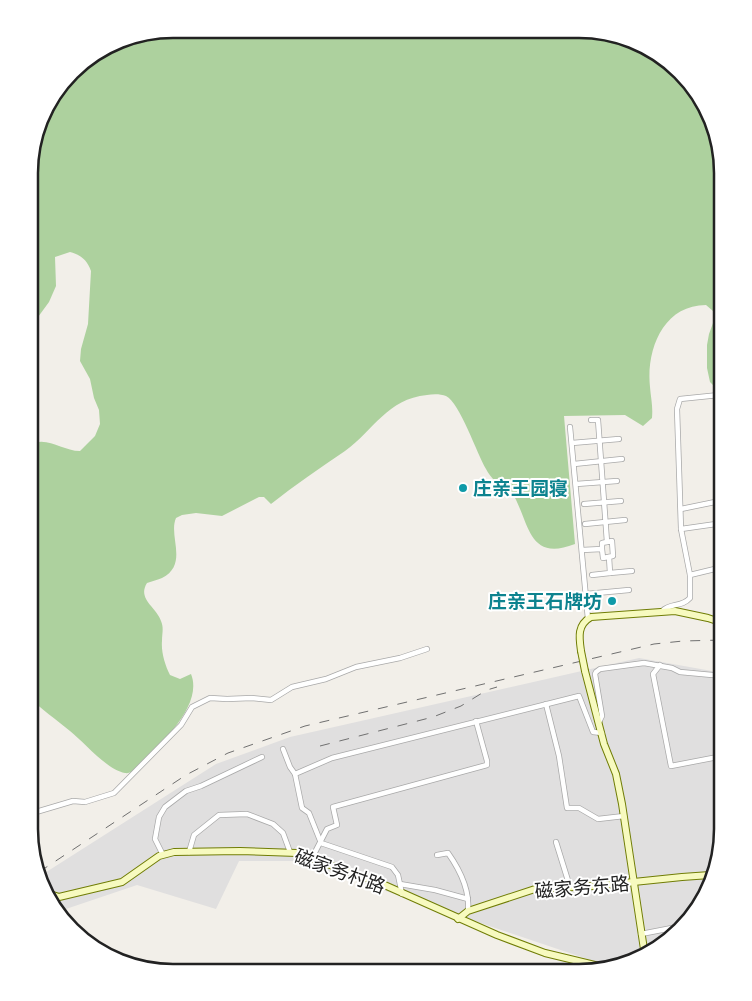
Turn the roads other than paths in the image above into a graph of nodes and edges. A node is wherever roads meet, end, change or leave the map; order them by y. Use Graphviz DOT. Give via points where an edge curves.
graph roads {
  1 [pos="714,396"];
  2 [pos="591,420"];
  3 [pos="570,427"];
  4 [pos="619,439"];
  5 [pos="599,440"];
  6 [pos="572,442"];
  7 [pos="622,459"];
  8 [pos="601,461"];
  9 [pos="574,464"];
  10 [pos="617,481"];
  11 [pos="603,482"];
  12 [pos="576,484"];
  13 [pos="621,501"];
  14 [pos="604,502"];
  15 [pos="714,502"];
  16 [pos="584,504"];
  17 [pos="680,509"];
  18 [pos="626,520"];
  19 [pos="606,522"];
  20 [pos="585,524"];
  21 [pos="714,524"];
  22 [pos="681,529"];
  23 [pos="608,542"];
  24 [pos="602,549"];
  25 [pos="582,550"];
  26 [pos="609,557"];
  27 [pos="714,569"];
  28 [pos="632,571"];
  29 [pos="610,573"];
  30 [pos="592,575"];
  31 [pos="690,575"];
  32 [pos="629,590"];
  33 [pos="586,594"];
  34 [pos="662,611"];
  35 [pos="588,619"];
  36 [pos="714,621"];
  37 [pos="427,649"];
  38 [pos="660,666"];
  39 [pos="714,675"];
  40 [pos="546,704"];
  41 [pos="476,721"];
  42 [pos="599,722"];
  43 [pos="602,733"];
  44 [pos="283,749"];
  45 [pos="262,757"];
  46 [pos="714,758"];
  47 [pos="295,774"];
  48 [pos="37,812"];
  49 [pos="624,816"];
  50 [pos="556,842"];
  51 [pos="321,843"];
  52 [pos="189,852"];
  53 [pos="290,852"];
  54 [pos="437,855"];
  55 [pos="162,856"];
  56 [pos="312,858"];
  57 [pos="706,875"];
  58 [pos="633,883"];
  59 [pos="400,884"];
  60 [pos="570,887"];
  61 [pos="402,894"];
  62 [pos="56,896"];
  63 [pos="468,899"];
  64 [pos="468,911"];
  65 [pos="458,919"];
  66 [pos="670,928"];
  67 [pos="641,934"];
  68 [pos="643,947"];
  69 [pos="587,963"];
  1 -- 17 [label="street" via="680,399 677,409"];
  2 -- 5 [label="street" via="598,420"];
  3 -- 6 [label="street"];
  4 -- 5 [label="street"];
  5 -- 6 [label="street"];
  5 -- 8 [label="street"];
  6 -- 9 [label="street"];
  7 -- 8 [label="street"];
  8 -- 9 [label="street"];
  8 -- 11 [label="street"];
  9 -- 12 [label="street"];
  10 -- 11 [label="street"];
  11 -- 12 [label="street"];
  11 -- 14 [label="street"];
  12 -- 25 [label="street"];
  13 -- 14 [label="street"];
  14 -- 16 [label="street"];
  14 -- 19 [label="street"];
  15 -- 17 [label="street"];
  17 -- 22 [label="street"];
  18 -- 19 [label="street"];
  19 -- 20 [label="street"];
  19 -- 23 [label="street"];
  21 -- 22 [label="street"];
  22 -- 31 [label="street"];
  23 -- 24 [label="street" via="602,543"];
  23 -- 26 [label="street" via="612,541 614,556"];
  24 -- 25 [label="street"];
  24 -- 26 [label="street" via="603,558"];
  25 -- 33 [label="street"];
  26 -- 29 [label="street"];
  27 -- 31 [label="street"];
  28 -- 29 [label="street"];
  29 -- 30 [label="street"];
  31 -- 34 [label="street" via="690,598 685,604 667,606"];
  32 -- 33 [label="street"];
  33 -- 35 [label="street"];
  34 -- 35 [label="street"];
  34 -- 36 [label="street"];
  35 -- 42 [label="street, bridge" via="578,634"];
  37 -- 48 [label="street" via="292,687 271,700 210,698 192,707 181,725 114,793"];
  38 -- 39 [label="street" via="680,672"];
  38 -- 42 [label="street" via="644,663 596,672 602,716"];
  38 -- 46 [label="street" via="653,674 671,766"];
  40 -- 41 [label="street"];
  40 -- 43 [label="street" via="579,696 593,732"];
  40 -- 49 [label="street" via="567,808 579,808 598,819"];
  41 -- 47 [label="street" via="332,758"];
  41 -- 51 [label="street" via="487,765 333,807 338,825 327,830"];
  42 -- 43 [label="street"];
  43 -- 49 [label="street" via="616,774"];
  44 -- 47 [label="street"];
  45 -- 55 [label="street" via="186,791 165,807 159,817 155,839"];
  47 -- 51 [label="street" via="302,808 309,813"];
  49 -- 58 [label="street"];
  50 -- 60 [label="street"];
  51 -- 56 [label="street"];
  51 -- 59 [label="street" via="392,867"];
  52 -- 53 [label="street, 磁家务村路"];
  52 -- 53 [label="street" via="194,834 219,814 247,814 273,824 283,833"];
  52 -- 55 [label="street, 磁家务村路"];
  53 -- 56 [label="street, 磁家务村路"];
  54 -- 63 [label="street" via="448,853 459,869"];
  55 -- 62 [label="street, 磁家务村路" via="122,882"];
  56 -- 61 [label="street, 磁家务村路"];
  57 -- 58 [label="street, 磁家务东路"];
  58 -- 60 [label="street, 磁家务东路"];
  58 -- 67 [label="street"];
  59 -- 61 [label="street"];
  59 -- 63 [label="street"];
  60 -- 64 [label="street, 磁家务东路" via="535,888"];
  61 -- 65 [label="street, 磁家务村路"];
  63 -- 64 [label="street"];
  64 -- 65 [label="street, 磁家务东路"];
  65 -- 69 [label="street, 磁家务村路" via="545,953"];
  66 -- 67 [label="street"];
  67 -- 68 [label="street"];
}
